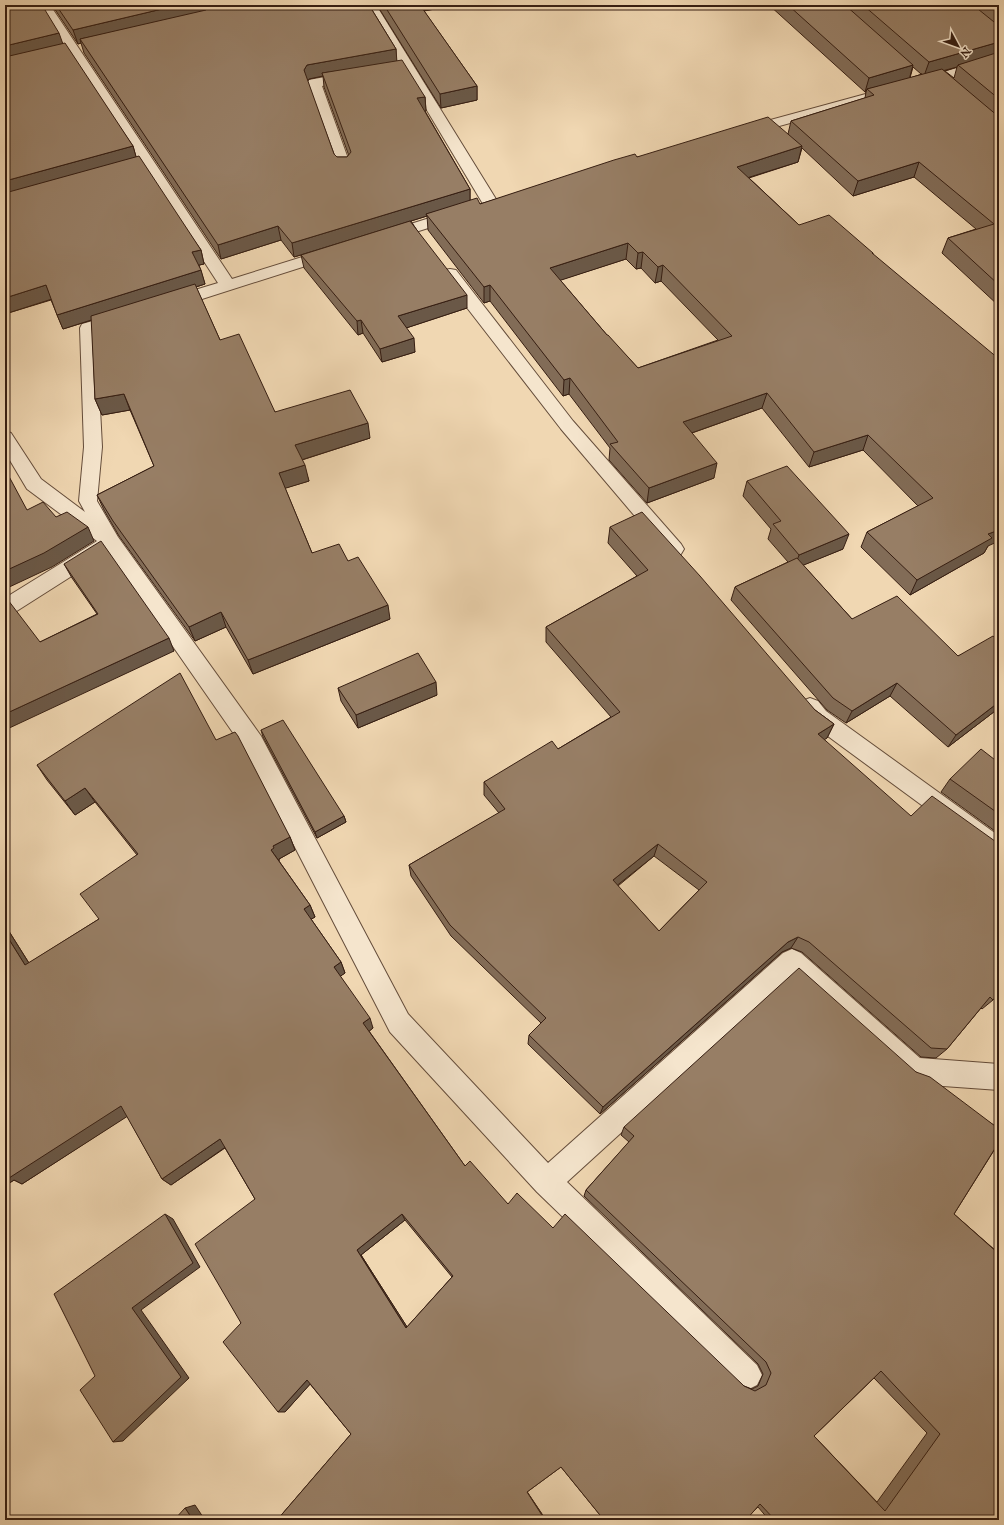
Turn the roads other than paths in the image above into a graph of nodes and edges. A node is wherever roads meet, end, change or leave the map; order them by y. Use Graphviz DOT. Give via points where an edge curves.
graph roads {
  1 [pos="44,5"];
  2 [pos="370,5"];
  3 [pos="88,47"];
  4 [pos="66,52"];
  5 [pos="999,60"];
  6 [pos="407,66"];
  7 [pos="391,69"];
  8 [pos="368,74"];
  9 [pos="730,135"];
  10 [pos="147,163"];
  11 [pos="132,167"];
  12 [pos="344,167"];
  13 [pos="415,227"];
  14 [pos="370,241"];
  15 [pos="347,248"];
  16 [pos="228,285"];
  17 [pos="154,308"];
  18 [pos="132,315"];
  19 [pos="5,437"];
  20 [pos="111,542"];
  21 [pos="685,562"];
  22 [pos="5,608"];
  23 [pos="798,693"];
  24 [pos="999,849"];
  25 [pos="999,1077"];
  26 [pos="547,1182"];
  27 [pos="746,1375"];
  1 -- 4 [label="street"];
  2 -- 6 [label="street"];
  3 -- 4 [label="street"];
  4 -- 10 [label="street"];
  5 -- 9 [label="street" via="946,82 908,83"];
  6 -- 7 [label="street"];
  6 -- 13 [label="street" via="498,201"];
  8 -- 12 [label="street" via="314,83"];
  10 -- 11 [label="street"];
  10 -- 16 [label="street"];
  13 -- 14 [label="street"];
  13 -- 21 [label="street" via="567,424"];
  15 -- 16 [label="street"];
  16 -- 17 [label="street"];
  18 -- 20 [label="street" via="88,328 93,447 88,501"];
  19 -- 20 [label="street" via="34,484"];
  20 -- 22 [label="street"];
  20 -- 26 [label="street" via="253,743 399,1023"];
  23 -- 24 [label="street" via="818,717"];
  25 -- 26 [label="street" via="915,1071 792,961"];
  26 -- 27 [label="street"];
}
